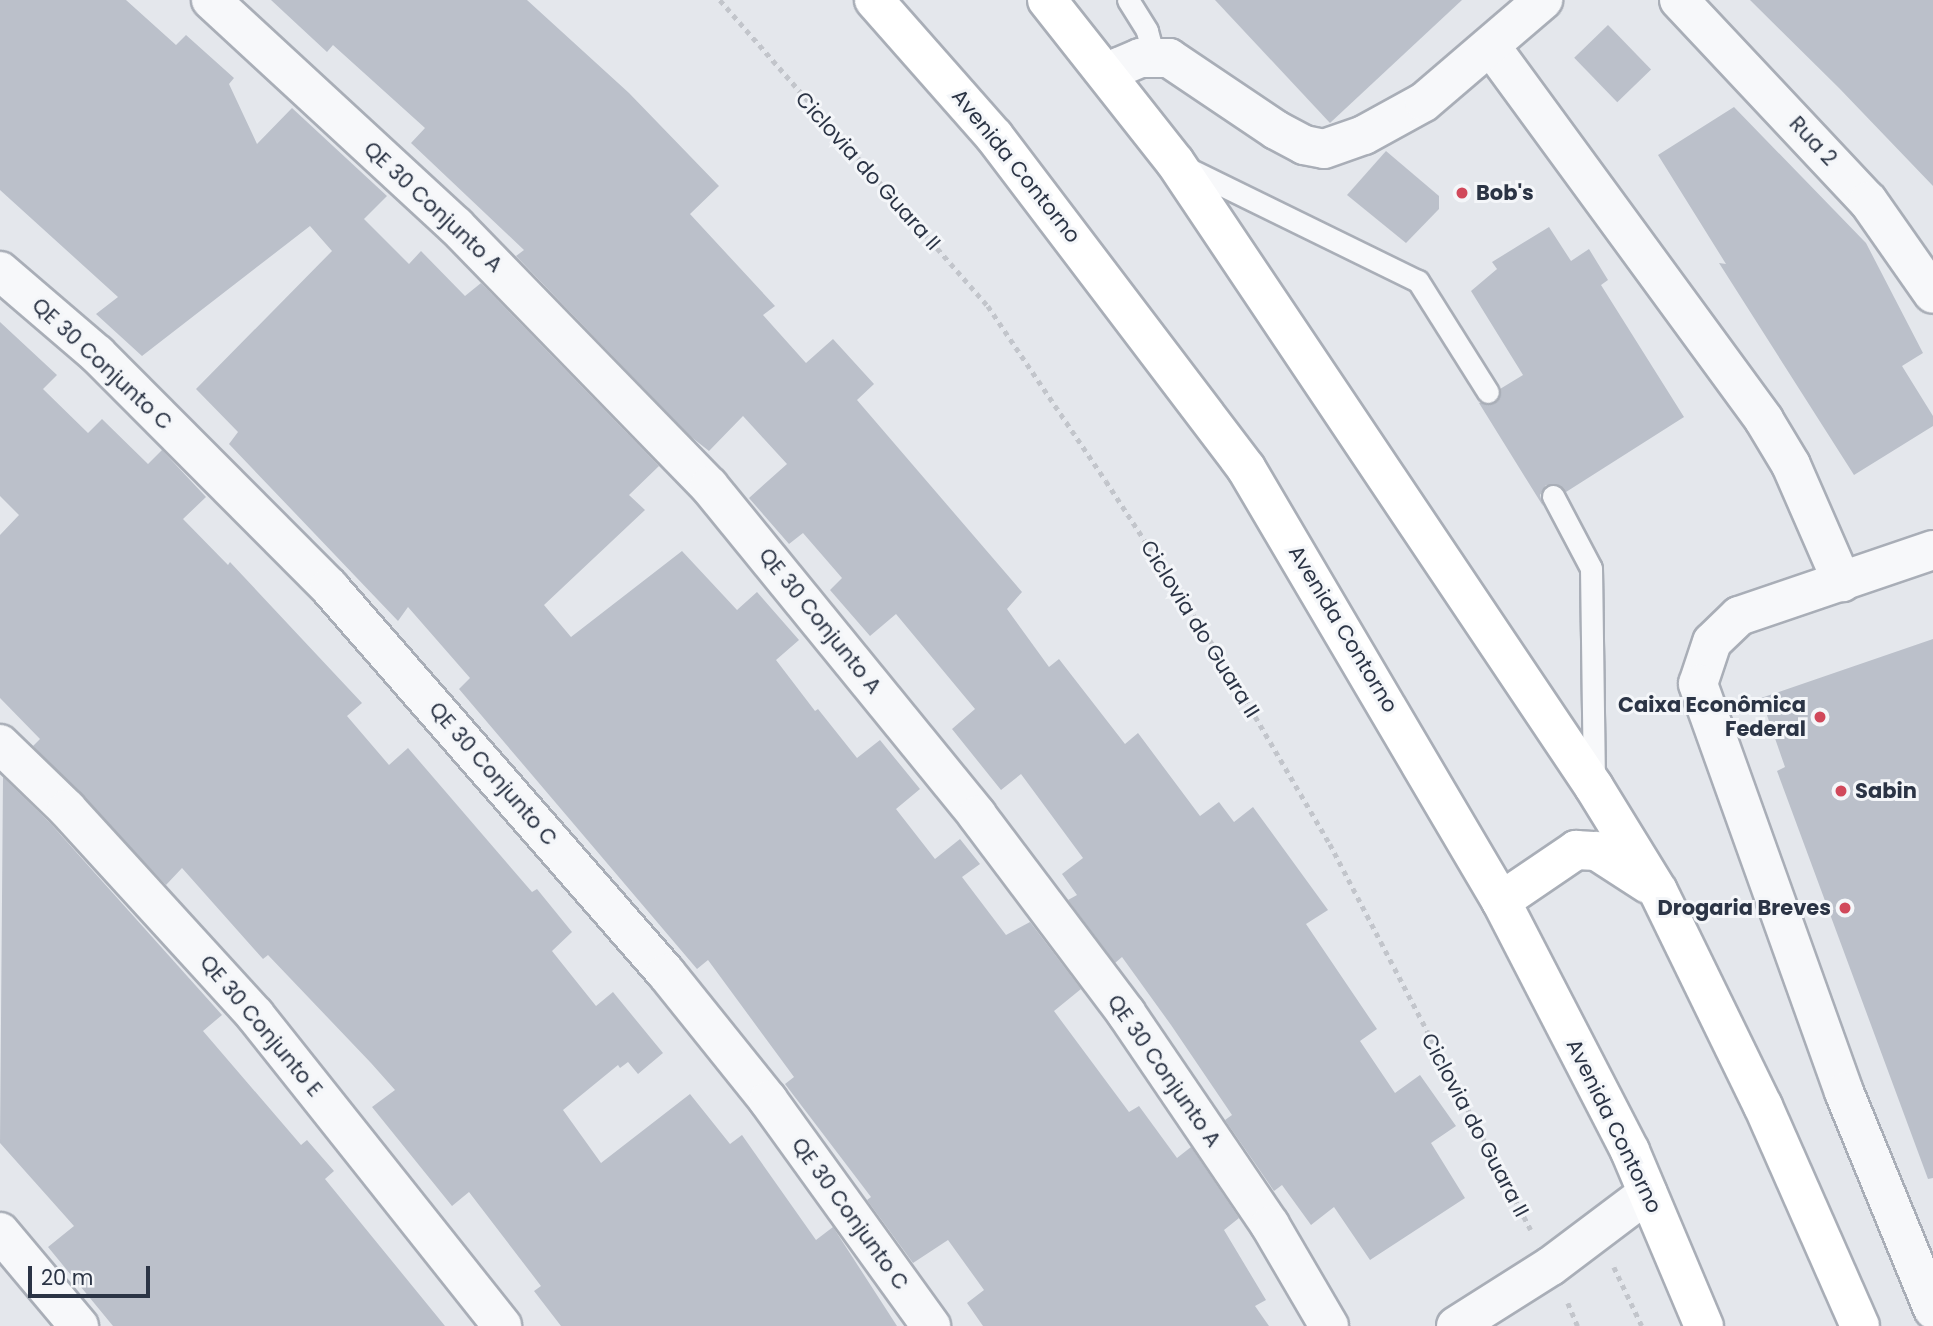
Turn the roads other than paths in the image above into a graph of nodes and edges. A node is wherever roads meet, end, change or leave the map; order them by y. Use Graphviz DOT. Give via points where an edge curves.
graph roads {
  1 [pos="211,0"];
  2 [pos="874,0"];
  3 [pos="1047,0"];
  4 [pos="1128,0"];
  5 [pos="1543,0"];
  6 [pos="1679,0"];
  7 [pos="1492,47"];
  8 [pos="1154,57"];
  9 [pos="1111,76"];
  10 [pos="1175,162"];
  11 [pos="0,271"];
  12 [pos="1933,294"];
  13 [pos="1488,392"];
  14 [pos="1553,496"];
  15 [pos="1933,550"];
  16 [pos="1842,582"];
  17 [pos="0,744"];
  18 [pos="1594,787"];
  19 [pos="1658,891"];
  20 [pos="1501,901"];
  21 [pos="1648,1193"];
  22 [pos="0,1232"];
  23 [pos="1933,1309"];
  24 [pos="79,1326"];
  25 [pos="502,1326"];
  26 [pos="931,1326"];
  27 [pos="1329,1326"];
  28 [pos="1456,1326"];
  29 [pos="1704,1326"];
  30 [pos="1860,1326"];
  1 -- 27 [label="street, QE 30 Conjunto A" via="456,226 644,414 709,486 977,815 1126,1013 1270,1225"];
  2 -- 20 [label="main road, Avenida Contorno" via="1003,146 1246,468"];
  3 -- 9 [label="main road"];
  4 -- 8 [label="lane" via="1147,31"];
  5 -- 7 [label="street"];
  6 -- 12 [label="street, Rua 2" via="1868,201"];
  7 -- 8 [label="street" via="1424,102 1364,135 1324,149 1285,135 1182,64"];
  7 -- 16 [label="street" via="1764,420 1791,465"];
  8 -- 9 [label="street" via="1119,66"];
  9 -- 10 [label="main road"];
  10 -- 13 [label="lane" via="1418,281"];
  10 -- 18 [label="main road"];
  11 -- 26 [label="street, QE 30 Conjunto C" via="97,354 329,587 666,973 768,1100"];
  14 -- 18 [label="lane" via="1591,568"];
  15 -- 16 [label="street"];
  16 -- 23 [label="street" via="1768,605 1723,627 1712,642 1698,684 1844,1092"];
  17 -- 25 [label="street, QE 30 Conjunto E" via="67,809 239,996"];
  18 -- 19 [label="main road"];
  19 -- 20 [label="main road" via="1597,851 1576,850"];
  19 -- 30 [label="main road" via="1763,1106"];
  20 -- 21 [label="main road, Avenida Contorno"];
  21 -- 28 [label="street" via="1551,1266"];
  21 -- 29 [label="main road, Avenida Contorno"];
  22 -- 24 [label="street"];
}
